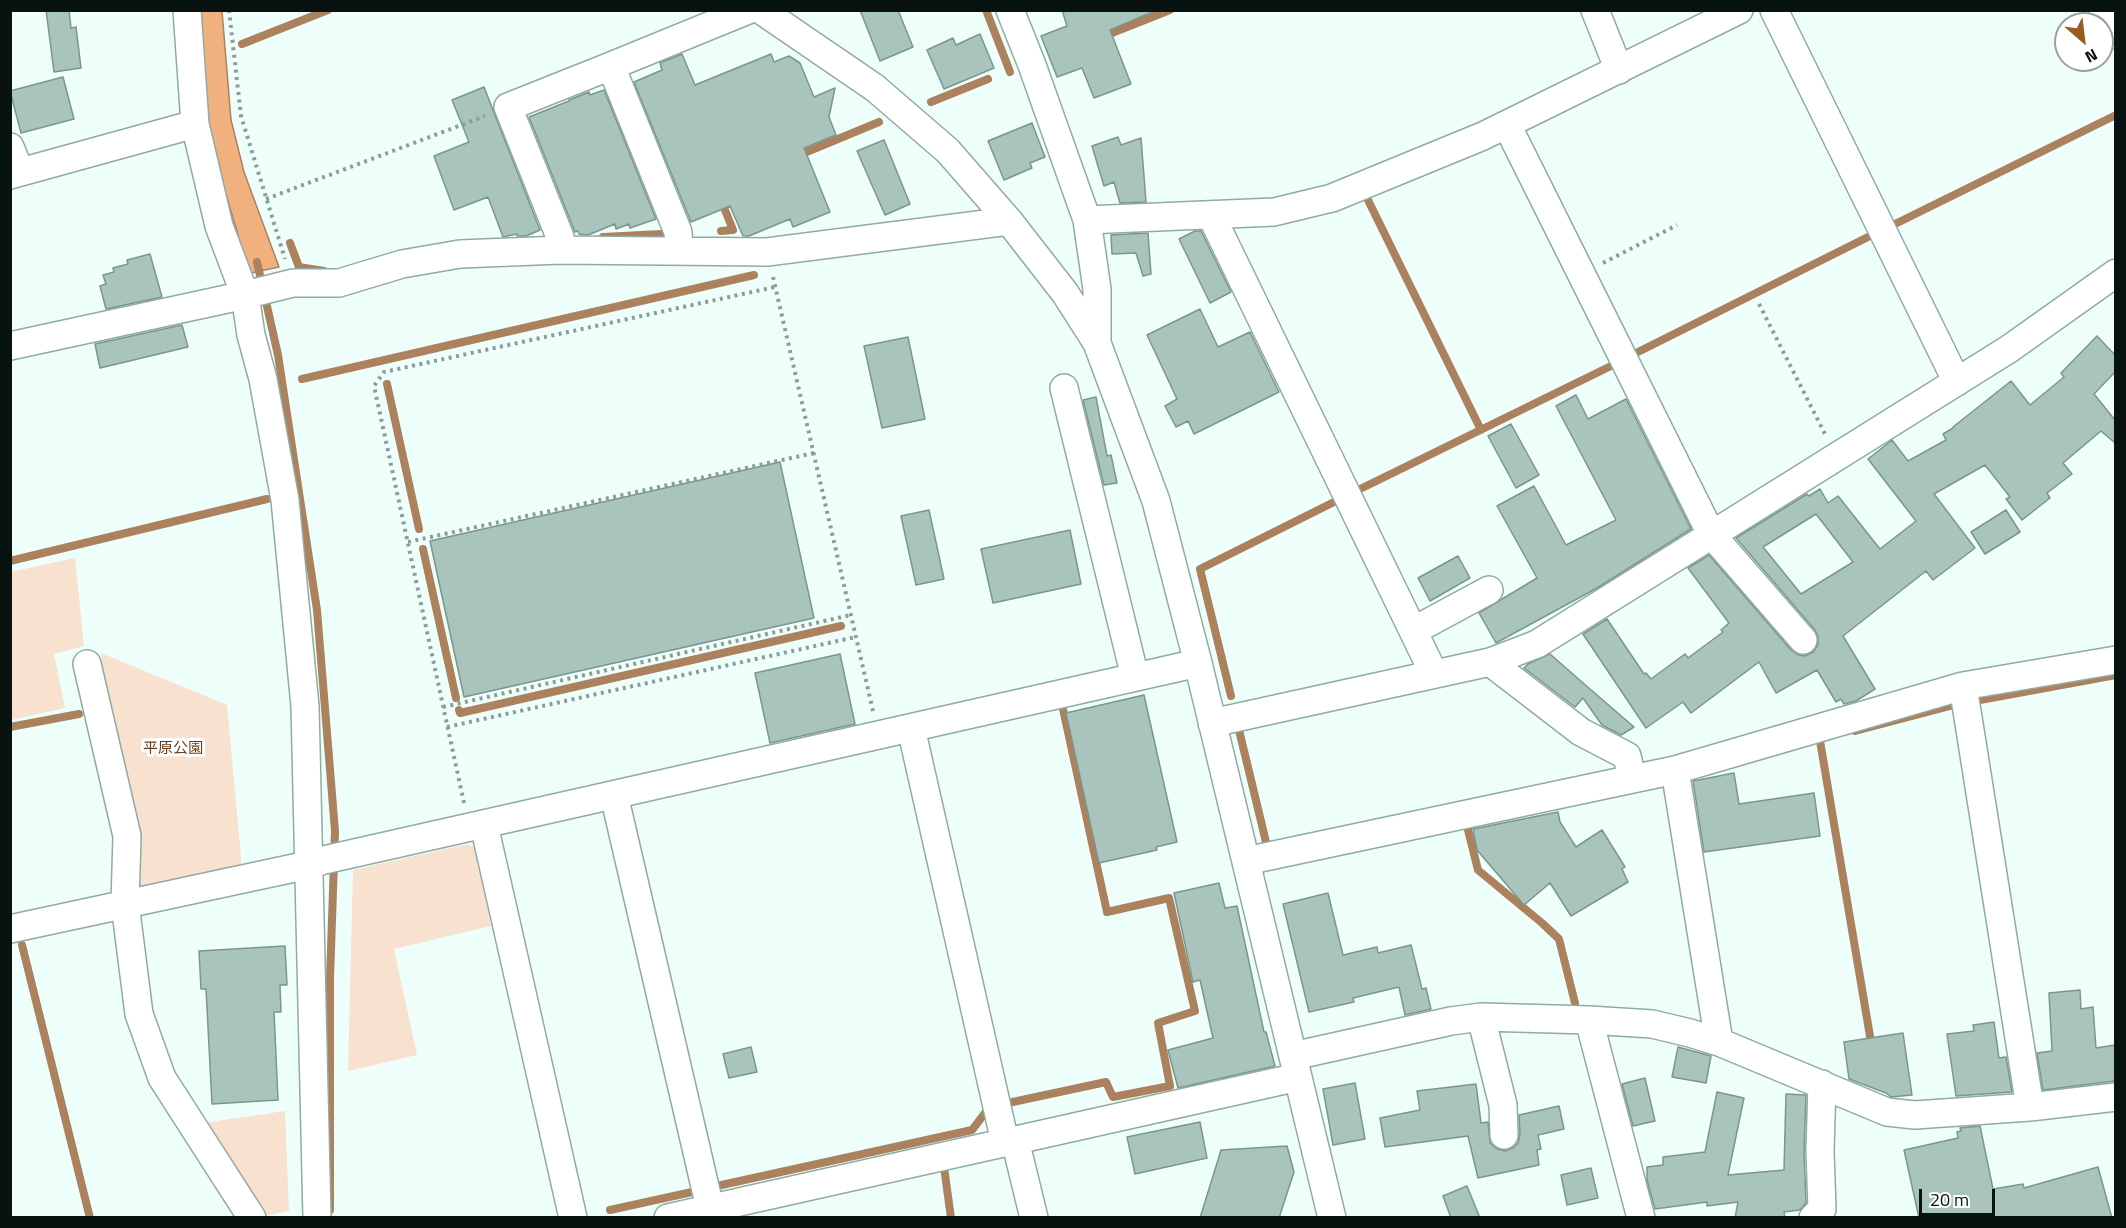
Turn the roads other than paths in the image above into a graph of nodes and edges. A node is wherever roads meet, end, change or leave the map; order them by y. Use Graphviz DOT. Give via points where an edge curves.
graph roads {
  1 [pos="187,10"];
  2 [pos="748,10"];
  3 [pos="761,10"];
  4 [pos="1010,10"];
  5 [pos="1595,10"];
  6 [pos="1738,10"];
  7 [pos="1774,10"];
  8 [pos="2103,10"];
  9 [pos="2115,35"];
  10 [pos="611,66"];
  11 [pos="1619,70"];
  12 [pos="195,124"];
  13 [pos="1507,125"];
  14 [pos="10,147"];
  15 [pos="15,173"];
  16 [pos="1211,215"];
  17 [pos="1087,220"];
  18 [pos="1009,221"];
  19 [pos="561,250"];
  20 [pos="679,251"];
  21 [pos="2115,273"];
  22 [pos="245,295"];
  23 [pos="1097,343"];
  24 [pos="10,345"];
  25 [pos="1957,382"];
  26 [pos="1064,388"];
  27 [pos="1711,534"];
  28 [pos="1489,590"];
  29 [pos="1413,631"];
  30 [pos="1803,640"];
  31 [pos="2115,660"];
  32 [pos="1490,662"];
  33 [pos="1198,663"];
  34 [pos="87,664"];
  35 [pos="1434,674"];
  36 [pos="1135,678"];
  37 [pos="1963,686"];
  38 [pos="1212,723"];
  39 [pos="911,728"];
  40 [pos="1675,770"];
  41 [pos="1632,778"];
  42 [pos="614,795"];
  43 [pos="477,826"];
  44 [pos="327,860"];
  45 [pos="1246,861"];
  46 [pos="124,904"];
  47 [pos="10,929"];
  48 [pos="1481,1017"];
  49 [pos="1589,1020"];
  50 [pos="1719,1042"];
  51 [pos="1296,1066"];
  52 [pos="1822,1084"];
  53 [pos="2115,1096"];
  54 [pos="2030,1107"];
  55 [pos="1504,1135"];
  56 [pos="1010,1141"];
  57 [pos="710,1208"];
  58 [pos="252,1218"];
  59 [pos="317,1218"];
  60 [pos="573,1218"];
  61 [pos="668,1218"];
  62 [pos="1034,1218"];
  63 [pos="1332,1218"];
  64 [pos="1641,1218"];
  65 [pos="1812,1218"];
  1 -- 12 [label="street"];
  2 -- 10 [label="street"];
  3 -- 18 [label="street" via="875,88 948,151"];
  4 -- 17 [label="street"];
  5 -- 11 [label="street"];
  6 -- 11 [label="street"];
  7 -- 25 [label="street"];
  8 -- 9 [label="street"];
  10 -- 19 [label="street" via="508,107 560,237"];
  10 -- 20 [label="street" via="678,232"];
  11 -- 13 [label="street"];
  12 -- 15 [label="street"];
  12 -- 22 [label="street" via="219,226"];
  13 -- 16 [label="street" via="1332,198 1274,212"];
  13 -- 27 [label="street"];
  14 -- 15 [label="street"];
  16 -- 17 [label="street"];
  16 -- 29 [label="street"];
  17 -- 23 [label="street" via="1097,289"];
  18 -- 20 [label="street" via="767,252"];
  18 -- 23 [label="street" via="1065,293"];
  19 -- 20 [label="street"];
  19 -- 22 [label="street" via="460,254 402,264 339,283 293,283"];
  21 -- 25 [label="street"];
  22 -- 24 [label="street"];
  22 -- 44 [label="street" via="285,500 305,706"];
  23 -- 33 [label="street" via="1156,501"];
  25 -- 27 [label="street"];
  26 -- 36 [label="street"];
  27 -- 30 [label="street"];
  27 -- 32 [label="street" via="1536,644"];
  28 -- 29 [label="street"];
  29 -- 35 [label="street"];
  31 -- 37 [label="street"];
  32 -- 35 [label="street"];
  32 -- 41 [label="street" via="1581,732 1627,756"];
  33 -- 36 [label="street"];
  33 -- 38 [label="street"];
  34 -- 46 [label="street" via="127,836"];
  35 -- 38 [label="street"];
  36 -- 39 [label="street"];
  37 -- 40 [label="street"];
  37 -- 54 [label="street"];
  38 -- 45 [label="street"];
  39 -- 42 [label="street"];
  39 -- 56 [label="street"];
  40 -- 41 [label="street"];
  40 -- 50 [label="street"];
  41 -- 45 [label="street"];
  42 -- 43 [label="street"];
  42 -- 57 [label="street"];
  43 -- 44 [label="street"];
  43 -- 60 [label="street"];
  44 -- 46 [label="street"];
  44 -- 59 [label="street" via="315,1065"];
  45 -- 51 [label="street"];
  46 -- 47 [label="street"];
  46 -- 58 [label="street" via="139,1014 162,1078"];
  48 -- 49 [label="street"];
  48 -- 51 [label="street" via="1440,1024"];
  48 -- 55 [label="street" via="1503,1105"];
  49 -- 50 [label="street" via="1652,1024"];
  49 -- 64 [label="street"];
  50 -- 52 [label="street"];
  51 -- 56 [label="street"];
  51 -- 63 [label="street"];
  52 -- 54 [label="street" via="1887,1112 1915,1115"];
  52 -- 65 [label="street" via="1822,1209"];
  53 -- 54 [label="street"];
  56 -- 57 [label="street"];
  56 -- 62 [label="street"];
  57 -- 61 [label="street"];
}
